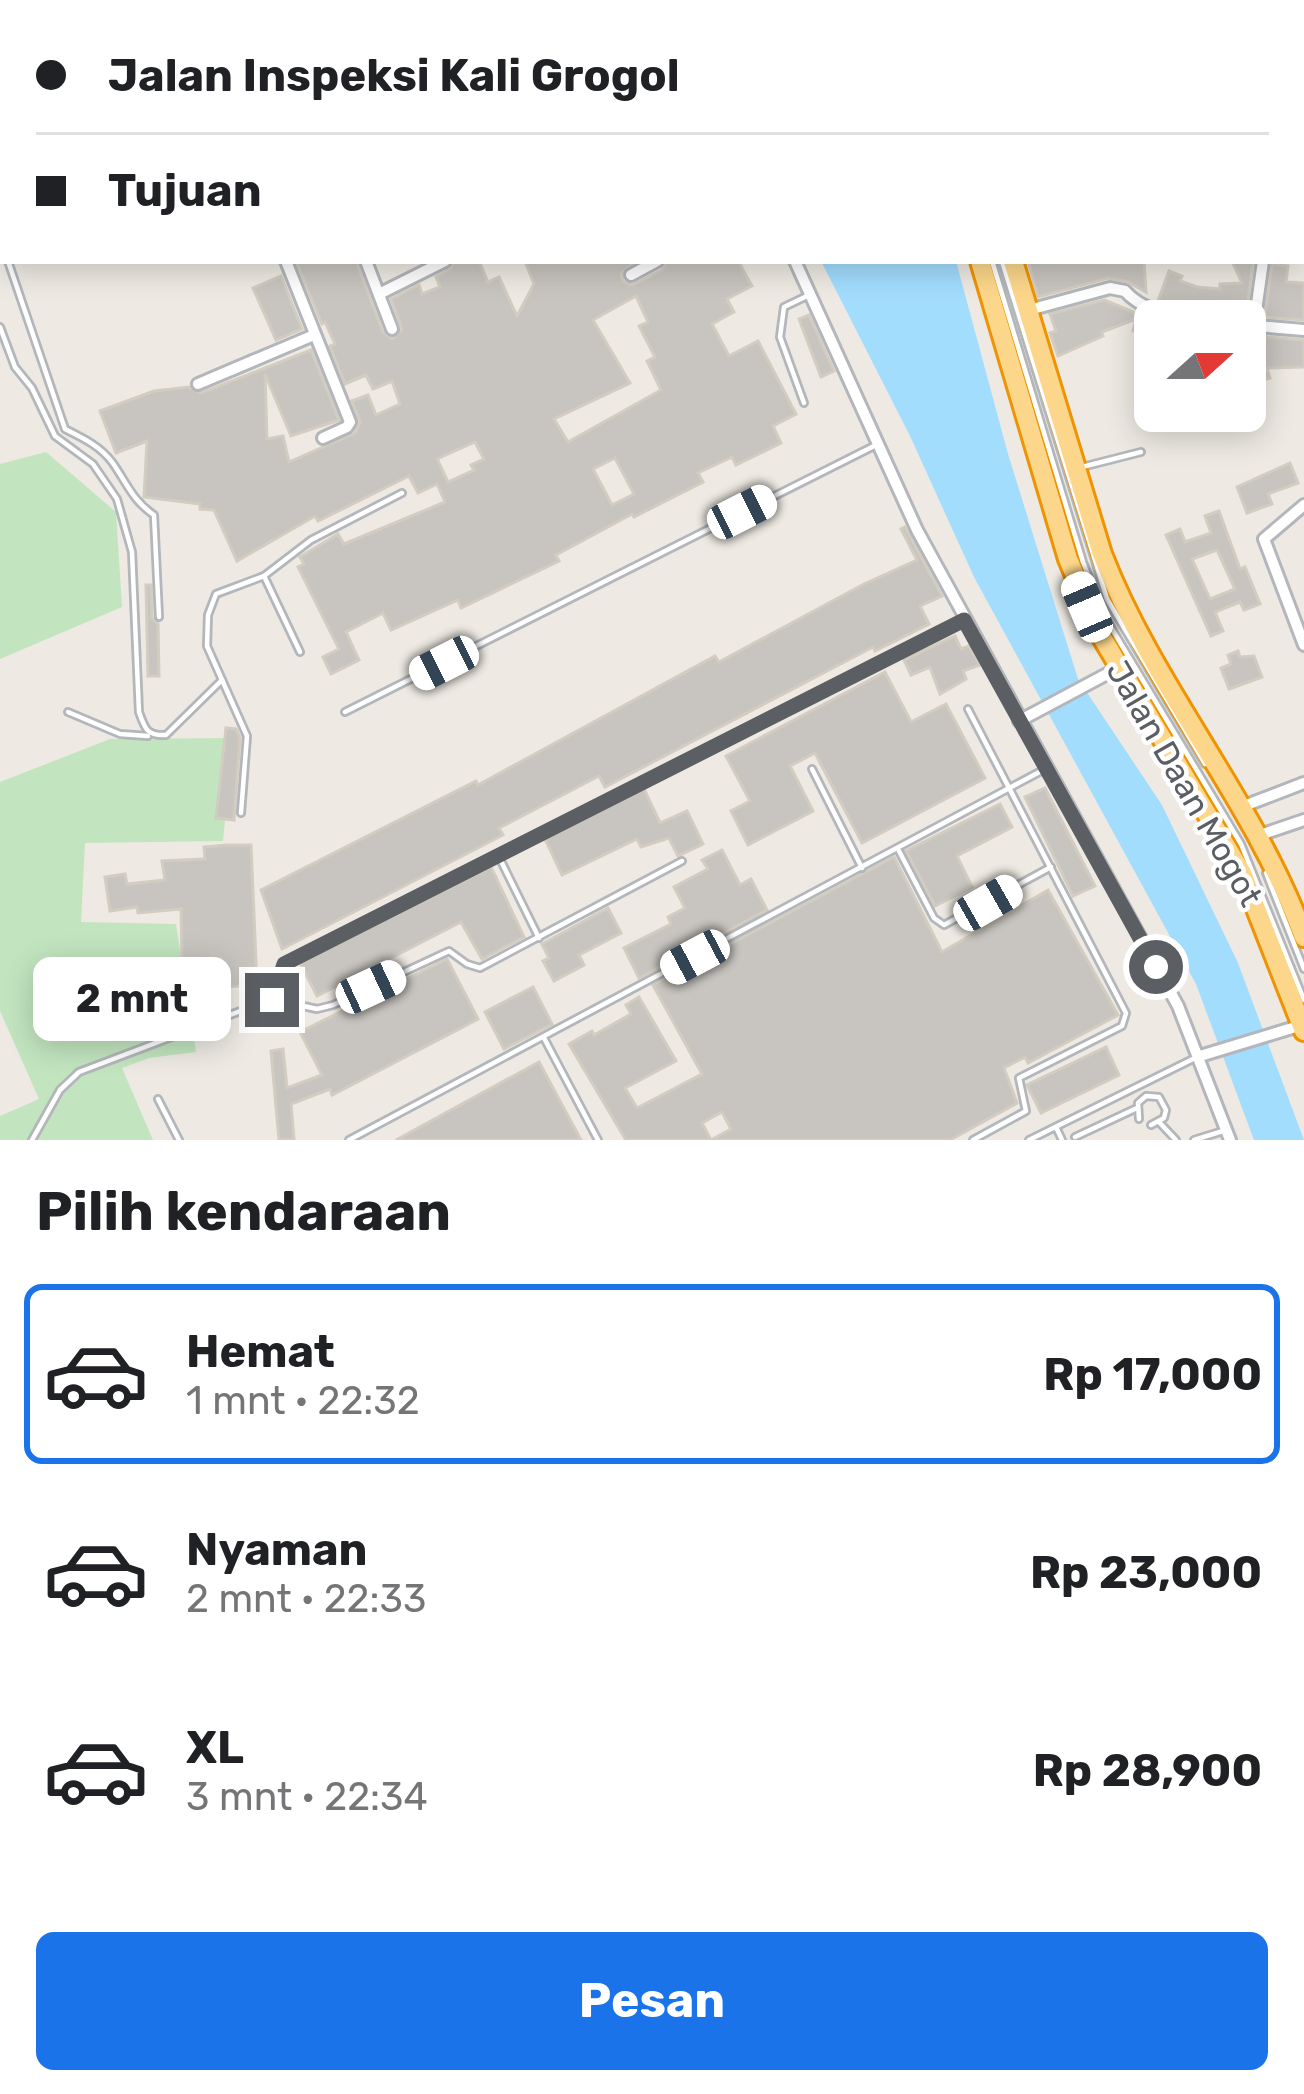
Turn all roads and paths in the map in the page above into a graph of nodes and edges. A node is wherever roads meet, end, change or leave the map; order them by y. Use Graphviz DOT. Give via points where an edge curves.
graph roads {
  1 [pos="9,264"];
  2 [pos="287,264"];
  3 [pos="367,264"];
  4 [pos="439,264"];
  5 [pos="651,264"];
  6 [pos="797,264"];
  7 [pos="981,264"];
  8 [pos="993,264"];
  9 [pos="1003,264"];
  10 [pos="1014,264"];
  11 [pos="1262,264"];
  12 [pos="631,274"];
  13 [pos="380,294"];
  14 [pos="812,294"];
  15 [pos="1134,300"];
  16 [pos="1255,300"];
  17 [pos="1029,310"];
  18 [pos="1266,326"];
  19 [pos="0,327"];
  20 [pos="392,329"];
  21 [pos="1304,330"];
  22 [pos="314,335"];
  23 [pos="198,384"];
  24 [pos="804,403"];
  25 [pos="323,438"];
  26 [pos="880,443"];
  27 [pos="1141,452"];
  28 [pos="1076,468"];
  29 [pos="402,493"];
  30 [pos="1304,505"];
  31 [pos="263,576"];
  32 [pos="159,617"];
  33 [pos="964,620"];
  34 [pos="1304,645"];
  35 [pos="300,652"];
  36 [pos="1116,669"];
  37 [pos="222,680"];
  38 [pos="968,709"];
  39 [pos="68,712"];
  40 [pos="345,712"];
  41 [pos="1022,719"];
  42 [pos="152,736"];
  43 [pos="812,770"];
  44 [pos="1045,770"];
  45 [pos="1304,783"];
  46 [pos="1011,789"];
  47 [pos="1244,806"];
  48 [pos="241,813"];
  49 [pos="1304,820"];
  50 [pos="1260,835"];
  51 [pos="897,849"];
  52 [pos="498,855"];
  53 [pos="682,861"];
  54 [pos="1051,867"];
  55 [pos="862,868"];
  56 [pos="539,938"];
  57 [pos="1304,938"];
  58 [pos="1304,969"];
  59 [pos="272,1000"];
  60 [pos="1304,1000"];
  61 [pos="1297,1029"];
  62 [pos="544,1038"];
  63 [pos="1204,1055"];
  64 [pos="158,1099"];
  65 [pos="1136,1108"];
  66 [pos="1139,1119"];
  67 [pos="1159,1122"];
  68 [pos="1151,1125"];
  69 [pos="1056,1127"];
  70 [pos="1228,1135"];
  71 [pos="1075,1137"];
  72 [pos="32,1140"];
  73 [pos="179,1140"];
  74 [pos="349,1140"];
  75 [pos="598,1140"];
  76 [pos="973,1140"];
  77 [pos="1029,1140"];
  78 [pos="1062,1140"];
  79 [pos="1176,1140"];
  80 [pos="1194,1140"];
  1 -- 32 [label="lane" via="64,430 110,459 134,502 154,515"];
  2 -- 22 [label="street"];
  3 -- 13 [label="street"];
  4 -- 13 [label="street"];
  5 -- 12 [label="street"];
  6 -- 14 [label="street"];
  7 -- 36 [label="highway, Jalan Daan Mogot" via="1068,559"];
  8 -- 60 [label="lane" via="1103,614 1241,844"];
  9 -- 58 [label="lane" via="1107,599 1256,850"];
  10 -- 17 [label="highway, Jalan Daan Mogot"];
  11 -- 16 [label="street"];
  13 -- 20 [label="street"];
  14 -- 24 [label="lane" via="784,307 780,324"];
  14 -- 26 [label="street"];
  15 -- 17 [label="street" via="1110,288"];
  17 -- 28 [label="highway, Jalan Daan Mogot"];
  18 -- 21 [label="street"];
  19 -- 42 [label="lane" via="55,436 93,464 117,499 133,552 140,712"];
  22 -- 23 [label="street"];
  22 -- 25 [label="street" via="350,422"];
  26 -- 33 [label="street"];
  26 -- 40 [label="lane"];
  27 -- 28 [label="lane"];
  28 -- 47 [label="highway, Jalan Daan Mogot" via="1118,597"];
  29 -- 31 [label="lane" via="310,540"];
  30 -- 34 [label="street" via="1264,538"];
  31 -- 35 [label="lane"];
  31 -- 37 [label="lane" via="216,595 208,615 207,646"];
  33 -- 41 [label="street"];
  33 -- 52 [label="lane"];
  36 -- 41 [label="street"];
  36 -- 61 [label="highway, Jalan Daan Mogot" via="1242,872"];
  37 -- 42 [label="lane" via="166,735"];
  37 -- 48 [label="lane" via="247,736"];
  38 -- 46 [label="lane"];
  39 -- 42 [label="lane" via="120,734"];
  41 -- 44 [label="street"];
  43 -- 55 [label="lane"];
  44 -- 46 [label="lane"];
  44 -- 63 [label="street"];
  45 -- 47 [label="street"];
  46 -- 51 [label="lane"];
  46 -- 54 [label="lane"];
  47 -- 50 [label="highway, Jalan Daan Mogot"];
  49 -- 50 [label="street"];
  50 -- 57 [label="highway, Jalan Daan Mogot"];
  51 -- 54 [label="lane" via="944,925"];
  51 -- 55 [label="lane"];
  52 -- 56 [label="lane"];
  52 -- 59 [label="lane" via="284,964"];
  53 -- 56 [label="lane"];
  54 -- 76 [label="lane" via="1126,1021 1019,1078 1026,1111"];
  55 -- 62 [label="lane"];
  56 -- 59 [label="lane" via="480,968 449,951 317,1010"];
  59 -- 72 [label="lane" via="79,1072"];
  61 -- 63 [label="street"];
  62 -- 74 [label="lane"];
  62 -- 75 [label="lane"];
  63 -- 69 [label="lane"];
  63 -- 70 [label="street"];
  64 -- 73 [label="lane"];
  65 -- 66 [label="lane"];
  65 -- 67 [label="lane" via="1146,1096 1160,1097 1166,1110"];
  65 -- 71 [label="lane"];
  67 -- 68 [label="lane"];
  67 -- 79 [label="lane"];
  69 -- 77 [label="lane"];
  69 -- 78 [label="lane"];
  70 -- 80 [label="lane"];
}
